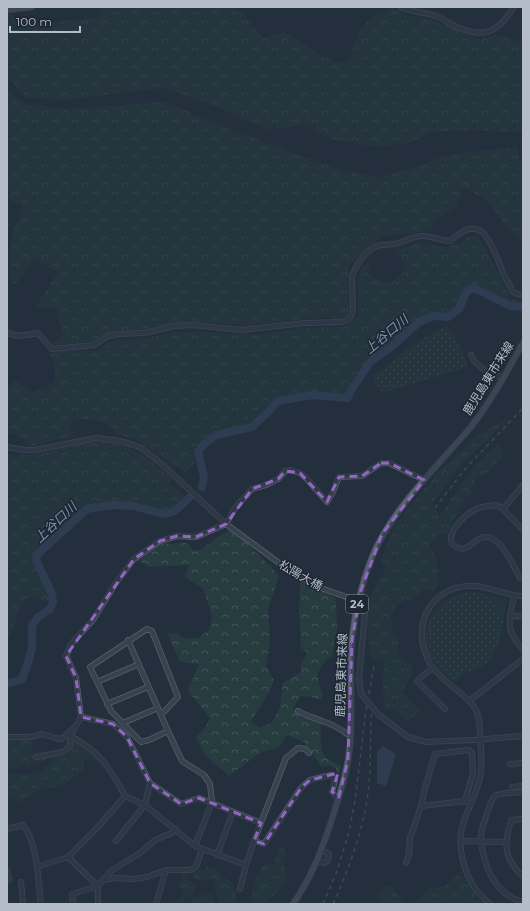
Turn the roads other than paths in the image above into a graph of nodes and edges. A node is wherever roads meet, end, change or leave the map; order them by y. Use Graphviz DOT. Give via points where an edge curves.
graph roads {
  1 [pos="32,7"];
  2 [pos="400,7"];
  3 [pos="514,7"];
  4 [pos="7,10"];
  5 [pos="523,296"];
  6 [pos="7,332"];
  7 [pos="523,343"];
  8 [pos="472,355"];
  9 [pos="503,377"];
  10 [pos="7,447"];
  11 [pos="424,480"];
  12 [pos="523,485"];
  13 [pos="519,490"];
  14 [pos="523,495"];
  15 [pos="503,509"];
  16 [pos="226,524"];
  17 [pos="523,530"];
  18 [pos="523,579"];
  19 [pos="514,596"];
  20 [pos="523,596"];
  21 [pos="358,601"];
  22 [pos="510,616"];
  23 [pos="523,616"];
  24 [pos="128,640"];
  25 [pos="523,650"];
  26 [pos="523,659"];
  27 [pos="139,664"];
  28 [pos="432,668"];
  29 [pos="97,682"];
  30 [pos="148,687"];
  31 [pos="469,700"];
  32 [pos="107,704"];
  33 [pos="158,708"];
  34 [pos="445,709"];
  35 [pos="298,711"];
  36 [pos="160,715"];
  37 [pos="81,717"];
  38 [pos="123,723"];
  39 [pos="168,731"];
  40 [pos="70,736"];
  41 [pos="350,736"];
  42 [pos="523,736"];
  43 [pos="7,738"];
  44 [pos="481,739"];
  45 [pos="309,753"];
  46 [pos="36,757"];
  47 [pos="523,763"];
  48 [pos="510,764"];
  49 [pos="150,782"];
  50 [pos="523,786"];
  51 [pos="512,787"];
  52 [pos="523,792"];
  53 [pos="125,796"];
  54 [pos="339,797"];
  55 [pos="465,801"];
  56 [pos="212,802"];
  57 [pos="470,804"];
  58 [pos="145,805"];
  59 [pos="421,806"];
  60 [pos="233,812"];
  61 [pos="523,819"];
  62 [pos="261,823"];
  63 [pos="7,829"];
  64 [pos="176,829"];
  65 [pos="116,841"];
  66 [pos="254,841"];
  67 [pos="461,841"];
  68 [pos="481,842"];
  69 [pos="506,842"];
  70 [pos="195,846"];
  71 [pos="202,849"];
  72 [pos="322,850"];
  73 [pos="217,854"];
  74 [pos="68,857"];
  75 [pos="317,861"];
  76 [pos="406,863"];
  77 [pos="246,865"];
  78 [pos="37,867"];
  79 [pos="166,870"];
  80 [pos="7,871"];
  81 [pos="523,876"];
  82 [pos="7,880"];
  83 [pos="103,880"];
  84 [pos="21,882"];
  85 [pos="98,886"];
  86 [pos="240,889"];
  87 [pos="523,902"];
  88 [pos="23,904"];
  89 [pos="40,904"];
  90 [pos="73,904"];
  91 [pos="98,904"];
  92 [pos="156,904"];
  93 [pos="293,904"];
  94 [pos="490,904"];
  1 -- 4 [label="main road"];
  2 -- 3 [label="street" via="436,16 477,33 497,28"];
  5 -- 6 [label="street" via="513,292 493,249 482,232 477,229 459,233 450,241 424,236 411,237 371,250 353,272 353,312 350,318 343,322 306,322 241,330 193,325 173,326 146,333 108,336 94,345 52,349 38,333 18,336"];
  7 -- 9 [label="main road, 鹿児島東市来線 / 24"];
  8 -- 9 [label="street" via="474,361 488,373"];
  9 -- 11 [label="main road, 鹿児島東市来線 / 24" via="471,426"];
  10 -- 16 [label="street, 松陽大橋" via="40,450 96,438 129,443 143,449 164,466"];
  11 -- 16 [label="street" via="389,463 381,463 362,476 339,477 327,502 300,473 285,471 278,479 252,489 235,508"];
  11 -- 21 [label="main road, 鹿児島東市来線 / 24" via="382,534"];
  12 -- 13 [label="street"];
  13 -- 14 [label="street"];
  13 -- 15 [label="street"];
  15 -- 17 [label="street"];
  15 -- 18 [label="street" via="497,505 479,508 467,514 452,532 451,541 460,550 479,539 487,537 495,540"];
  16 -- 21 [label="street, 松陽大橋" via="290,571 321,588"];
  16 -- 37 [label="street" via="196,537 177,536 160,541 134,560 118,581 93,620 71,644 66,656 76,678"];
  19 -- 20 [label="street"];
  19 -- 22 [label="street"];
  19 -- 28 [label="street" via="474,585 452,589 438,597 426,615 421,635"];
  21 -- 41 [label="main road, 鹿児島東市来線 / 24" via="352,640"];
  21 -- 44 [label="street, bridge" via="365,613 359,679 361,694 378,714 408,737 426,742"];
  22 -- 23 [label="street"];
  22 -- 25 [label="street" via="508,626"];
  24 -- 27 [label="street"];
  24 -- 29 [label="street" via="91,666"];
  24 -- 36 [label="street" via="147,629 153,633 178,697"];
  26 -- 31 [label="street"];
  27 -- 29 [label="street"];
  27 -- 30 [label="street"];
  28 -- 31 [label="street"];
  28 -- 34 [label="street" via="417,681"];
  29 -- 32 [label="street"];
  30 -- 32 [label="street"];
  30 -- 33 [label="street"];
  31 -- 44 [label="street" via="479,716"];
  32 -- 38 [label="street"];
  33 -- 36 [label="street"];
  33 -- 38 [label="street"];
  35 -- 41 [label="street" via="332,725"];
  36 -- 39 [label="street"];
  37 -- 40 [label="street"];
  37 -- 43 [label="street" via="62,739 42,734"];
  37 -- 49 [label="street" via="113,724 127,737"];
  38 -- 39 [label="street" via="141,742"];
  39 -- 56 [label="street" via="182,761 204,775 210,784"];
  40 -- 46 [label="street" via="70,746 63,752"];
  40 -- 53 [label="street" via="104,760"];
  41 -- 54 [label="main road, 鹿児島東市来線 / 24" via="348,759"];
  42 -- 44 [label="street"];
  44 -- 57 [label="street" via="480,777"];
  45 -- 62 [label="street" via="298,748 286,758"];
  47 -- 48 [label="street"];
  49 -- 56 [label="street" via="181,804 199,798"];
  49 -- 58 [label="street"];
  50 -- 51 [label="street"];
  52 -- 68 [label="street" via="495,796 484,820"];
  53 -- 58 [label="street"];
  53 -- 74 [label="street"];
  54 -- 66 [label="street" via="332,792 335,780 331,775 310,780 301,788 264,844"];
  54 -- 72 [label="main road, 鹿児島東市来線 / 24"];
  55 -- 57 [label="street"];
  55 -- 59 [label="street"];
  55 -- 59 [label="street" via="473,773 472,752 468,750 436,754"];
  56 -- 60 [label="street"];
  56 -- 70 [label="street"];
  57 -- 67 [label="street" via="462,826"];
  58 -- 64 [label="street"];
  58 -- 65 [label="street"];
  59 -- 76 [label="street" via="410,838"];
  60 -- 62 [label="street"];
  60 -- 73 [label="street"];
  61 -- 69 [label="street" via="511,820"];
  62 -- 66 [label="street"];
  63 -- 78 [label="street" via="22,825 28,832"];
  64 -- 70 [label="street"];
  64 -- 83 [label="street" via="155,840 111,871"];
  66 -- 77 [label="street"];
  67 -- 68 [label="street"];
  67 -- 94 [label="street" via="465,866 471,881"];
  68 -- 69 [label="street"];
  68 -- 87 [label="street" via="485,865 499,888 509,897"];
  69 -- 81 [label="street" via="510,860"];
  70 -- 71 [label="street"];
  71 -- 73 [label="street"];
  71 -- 79 [label="street" via="195,867 190,870"];
  72 -- 75 [label="main road, 鹿児島東市来線 / 24"];
  72 -- 75 [label="street" via="329,854 328,860 324,863"];
  73 -- 77 [label="street"];
  74 -- 78 [label="street"];
  74 -- 85 [label="street"];
  75 -- 93 [label="main road, 鹿児島東市来線 / 24"];
  77 -- 86 [label="street"];
  78 -- 89 [label="street"];
  79 -- 83 [label="street" via="134,879"];
  79 -- 92 [label="street"];
  80 -- 82 [label="street"];
  83 -- 85 [label="street"];
  84 -- 88 [label="street"];
  85 -- 90 [label="street" via="72,894"];
  85 -- 91 [label="street"];
}
